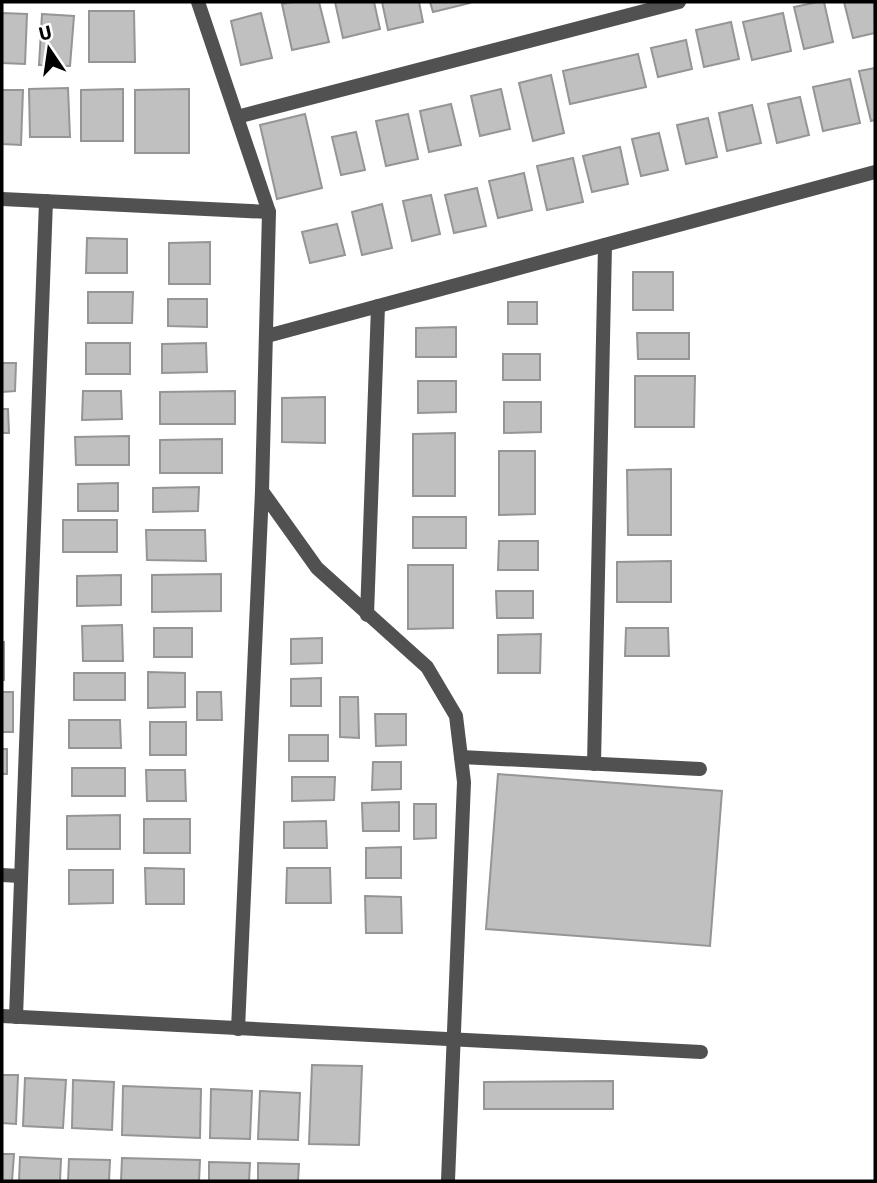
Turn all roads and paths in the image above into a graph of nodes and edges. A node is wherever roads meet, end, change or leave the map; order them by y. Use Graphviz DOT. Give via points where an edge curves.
graph roads {
  1 [pos="198,2"];
  2 [pos="679,2"];
  3 [pos="237,117"];
  4 [pos="875,172"];
  5 [pos="2,199"];
  6 [pos="46,201"];
  7 [pos="269,212"];
  8 [pos="606,245"];
  9 [pos="379,306"];
  10 [pos="267,336"];
  11 [pos="262,491"];
  12 [pos="367,615"];
  13 [pos="461,757"];
  14 [pos="594,764"];
  15 [pos="700,769"];
  16 [pos="2,875"];
  17 [pos="20,876"];
  18 [pos="9,1016"];
  19 [pos="238,1029"];
  20 [pos="453,1041"];
  21 [pos="701,1052"];
  22 [pos="448,1181"];
  1 -- 3 [label="street"];
  2 -- 3 [label="street"];
  3 -- 7 [label="street"];
  4 -- 8 [label="street"];
  5 -- 6 [label="street"];
  6 -- 7 [label="street"];
  6 -- 17 [label="street"];
  7 -- 10 [label="street"];
  8 -- 9 [label="street"];
  8 -- 14 [label="street"];
  9 -- 10 [label="street"];
  9 -- 12 [label="street"];
  10 -- 11 [label="street"];
  11 -- 12 [label="street" via="317,568"];
  11 -- 19 [label="street"];
  12 -- 13 [label="street" via="427,667 456,716"];
  13 -- 14 [label="street"];
  13 -- 20 [label="street" via="464,782"];
  14 -- 15 [label="street"];
  16 -- 17 [label="street"];
  17 -- 18 [label="street"];
  18 -- 19 [label="street"];
  19 -- 20 [label="street"];
  20 -- 21 [label="street"];
  20 -- 22 [label="street"];
}
